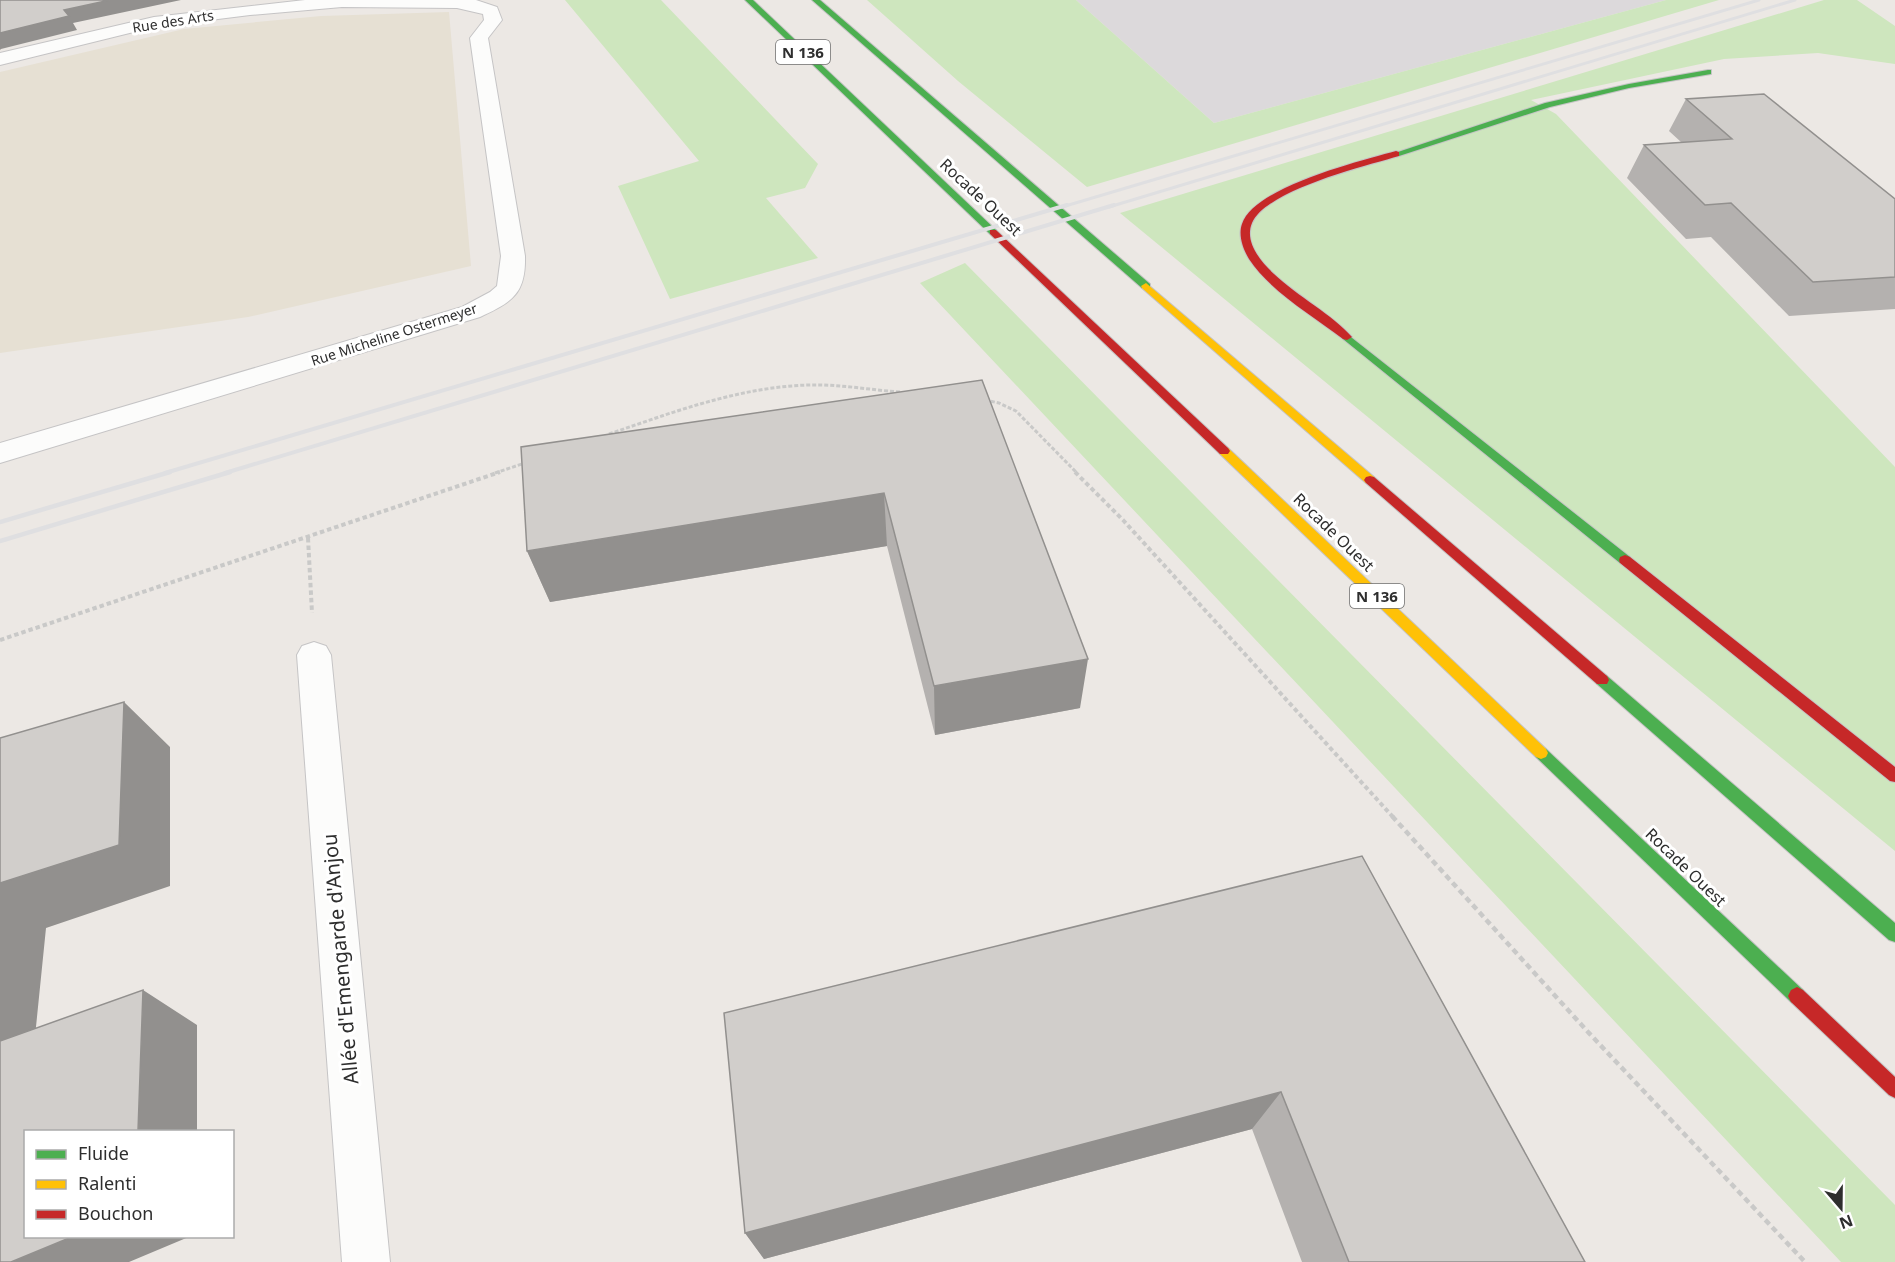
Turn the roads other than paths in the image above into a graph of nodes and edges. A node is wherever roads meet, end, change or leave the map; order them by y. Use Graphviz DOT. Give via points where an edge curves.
graph roads {
  1 [pos="749,0"];
  2 [pos="816,0"];
  3 [pos="342,1"];
  4 [pos="457,3"];
  5 [pos="1,57"];
  6 [pos="1708,72"];
  7 [pos="0,453"];
  8 [pos="314,655"];
  9 [pos="1895,776"];
  10 [pos="1895,934"];
  11 [pos="1895,1089"];
  12 [pos="366,1262"];
  1 -- 11 [label="main road, Rocade Ouest / N 136"];
  2 -- 10 [label="main road, N 136"];
  3 -- 4 [label="street, Rue des Arts"];
  3 -- 5 [label="street, Rue des Arts" via="154,22"];
  4 -- 7 [label="street, Rue Micheline Ostermeyer" via="491,10 493,20 479,38 513,256 514,276 509,289 499,298 462,315"];
  6 -- 9 [label="main road" via="1548,105 1292,188 1271,196 1255,209 1246,224 1244,241 1253,258 1288,290"];
  8 -- 12 [label="street, Allée d'Emengarde d'Anjou"];
}
